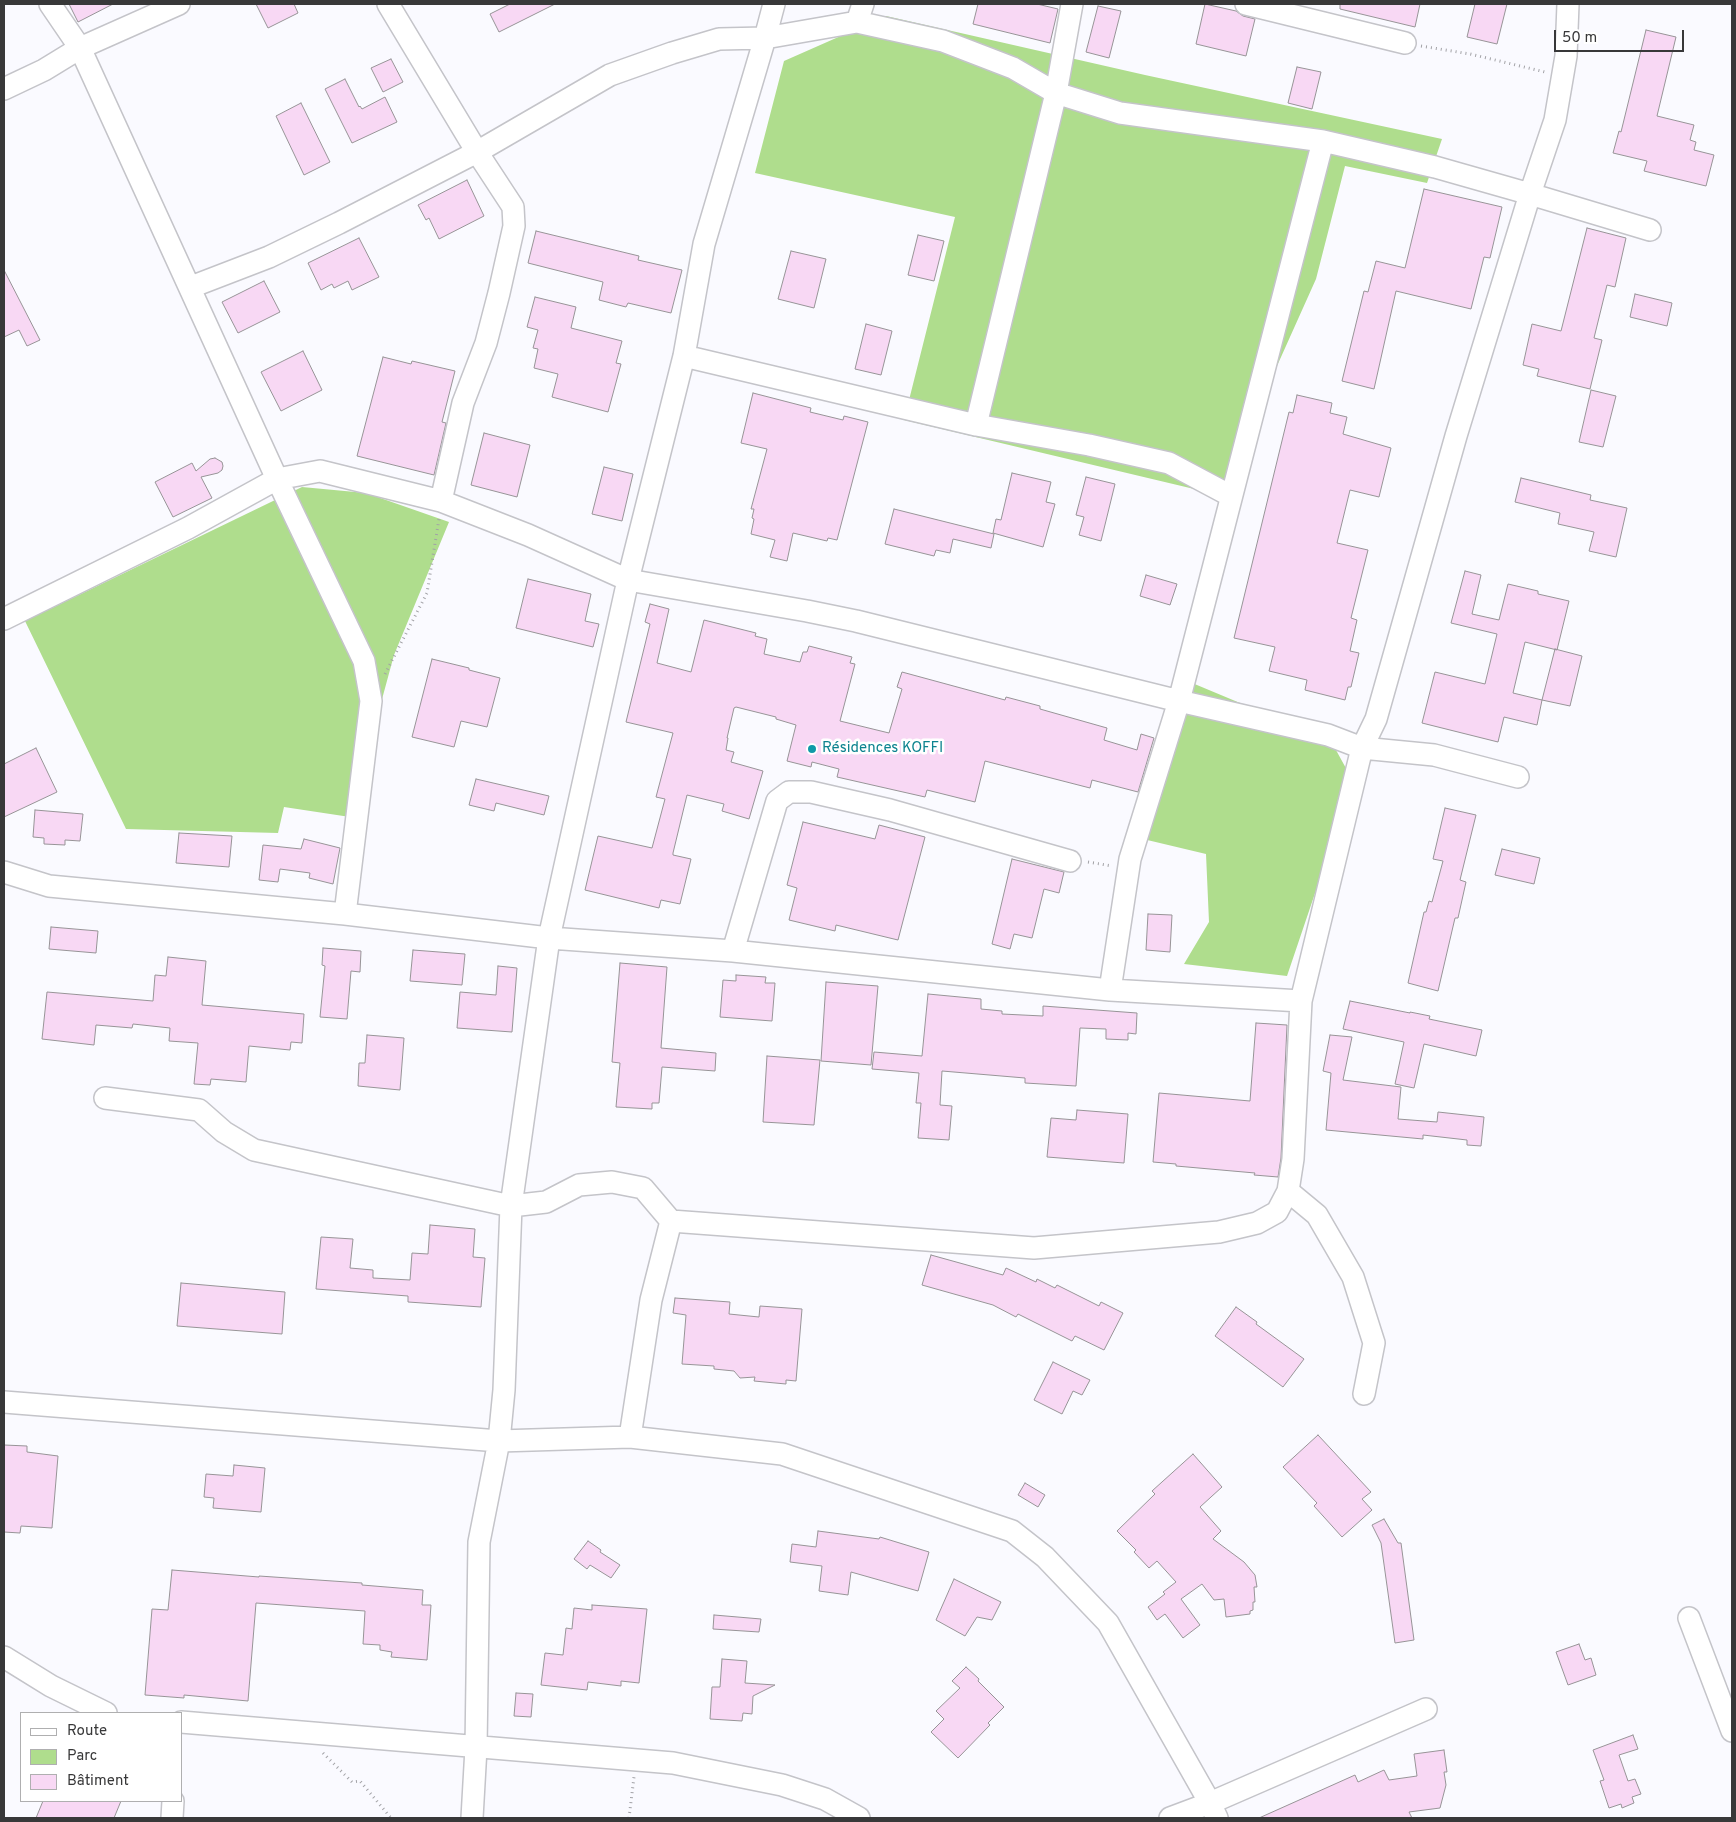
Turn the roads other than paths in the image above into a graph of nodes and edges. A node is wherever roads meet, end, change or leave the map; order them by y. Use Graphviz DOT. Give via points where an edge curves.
graph roads {
  1 [pos="50,4"];
  2 [pos="179,4"];
  3 [pos="388,4"];
  4 [pos="774,4"];
  5 [pos="1072,4"];
  6 [pos="1246,4"];
  7 [pos="1568,4"];
  8 [pos="860,13"];
  9 [pos="765,38"];
  10 [pos="1405,43"];
  11 [pos="80,48"];
  12 [pos="4,89"];
  13 [pos="1056,93"];
  14 [pos="1323,140"];
  15 [pos="477,152"];
  16 [pos="1530,194"];
  17 [pos="1650,230"];
  18 [pos="191,287"];
  19 [pos="684,356"];
  20 [pos="976,425"];
  21 [pos="277,479"];
  22 [pos="1231,496"];
  23 [pos="441,501"];
  24 [pos="628,580"];
  25 [pos="4,619"];
  26 [pos="1179,701"];
  27 [pos="1362,748"];
  28 [pos="1518,777"];
  29 [pos="1070,861"];
  30 [pos="4,872"];
  31 [pos="345,914"];
  32 [pos="549,938"];
  33 [pos="733,951"];
  34 [pos="1110,990"];
  35 [pos="1301,1001"];
  36 [pos="105,1098"];
  37 [pos="1288,1191"];
  38 [pos="511,1206"];
  39 [pos="671,1221"];
  40 [pos="1364,1394"];
  41 [pos="4,1402"];
  42 [pos="630,1437"];
  43 [pos="499,1441"];
  44 [pos="1689,1618"];
  45 [pos="4,1657"];
  46 [pos="1426,1709"];
  47 [pos="104,1712"];
  48 [pos="182,1722"];
  49 [pos="1732,1731"];
  50 [pos="476,1748"];
  51 [pos="173,1802"];
  52 [pos="1214,1810"];
  53 [pos="172,1818"];
  54 [pos="472,1818"];
  55 [pos="859,1818"];
  56 [pos="1170,1818"];
  1 -- 11 [label="street"];
  2 -- 11 [label="street"];
  3 -- 15 [label="street"];
  4 -- 9 [label="street"];
  5 -- 13 [label="street"];
  6 -- 10 [label="street"];
  7 -- 16 [label="street" via="1566,56 1555,120"];
  8 -- 9 [label="street"];
  8 -- 13 [label="street" via="1013,68"];
  9 -- 15 [label="street" via="719,40 610,75"];
  9 -- 19 [label="street" via="704,244"];
  11 -- 12 [label="street"];
  11 -- 18 [label="street"];
  13 -- 14 [label="street" via="1120,113"];
  13 -- 20 [label="street"];
  14 -- 16 [label="street"];
  14 -- 22 [label="street"];
  15 -- 18 [label="street" via="269,257"];
  15 -- 23 [label="street" via="513,207 514,226 486,343 462,403"];
  16 -- 17 [label="street"];
  16 -- 27 [label="street" via="1456,436 1376,718"];
  18 -- 21 [label="street"];
  19 -- 20 [label="street"];
  19 -- 24 [label="street"];
  20 -- 22 [label="street" via="1169,463"];
  21 -- 23 [label="street" via="320,471"];
  21 -- 25 [label="street" via="188,528"];
  21 -- 31 [label="street" via="364,661 371,701"];
  22 -- 26 [label="street"];
  23 -- 24 [label="street" via="528,535"];
  24 -- 26 [label="street" via="807,611"];
  24 -- 32 [label="street"];
  26 -- 27 [label="street" via="1328,735"];
  26 -- 34 [label="street" via="1130,859"];
  27 -- 28 [label="street" via="1434,755"];
  27 -- 35 [label="street"];
  29 -- 33 [label="street" via="890,810 812,792 789,792 776,801"];
  30 -- 31 [label="street" via="49,886"];
  31 -- 32 [label="street"];
  32 -- 33 [label="street"];
  32 -- 38 [label="street"];
  33 -- 34 [label="street"];
  34 -- 35 [label="street"];
  35 -- 37 [label="street" via="1293,1158"];
  36 -- 38 [label="street" via="199,1110 224,1132 254,1150"];
  37 -- 39 [label="street" via="1277,1212 1258,1223 1219,1232 1034,1248"];
  37 -- 40 [label="street" via="1318,1215 1353,1277 1374,1343"];
  38 -- 39 [label="street" via="546,1202 579,1185 612,1182 643,1188"];
  38 -- 43 [label="street"];
  39 -- 42 [label="street" via="651,1300"];
  41 -- 43 [label="street"];
  42 -- 43 [label="street"];
  42 -- 52 [label="street" via="782,1454 1012,1530 1045,1557 1108,1624"];
  43 -- 50 [label="street" via="480,1542"];
  44 -- 49 [label="street"];
  45 -- 47 [label="street" via="51,1686"];
  46 -- 52 [label="street"];
  48 -- 50 [label="street"];
  50 -- 54 [label="street"];
  50 -- 55 [label="street" via="673,1763 782,1785 825,1799"];
  51 -- 53 [label="street"];
  52 -- 56 [label="street"];
}
